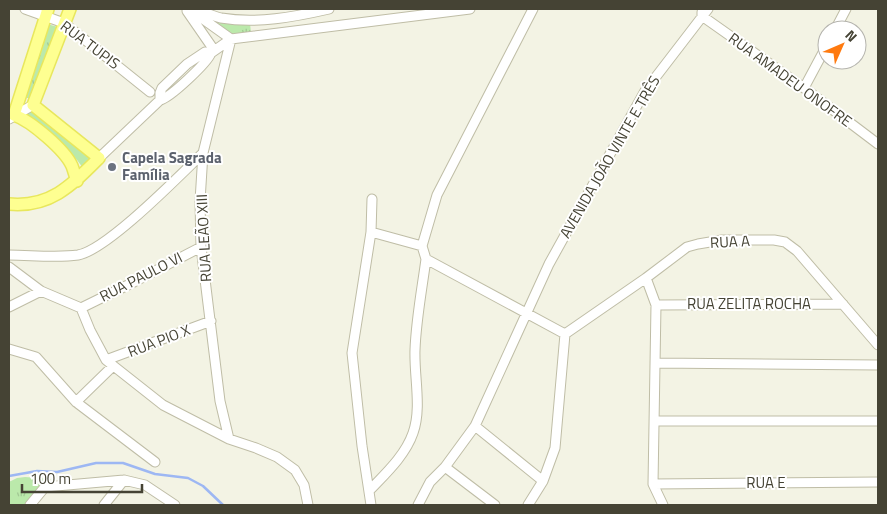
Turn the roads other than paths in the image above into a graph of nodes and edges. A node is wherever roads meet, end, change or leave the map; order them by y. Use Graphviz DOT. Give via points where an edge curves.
graph roads {
  1 [pos="25,9"];
  2 [pos="70,9"];
  3 [pos="187,9"];
  4 [pos="195,9"];
  5 [pos="329,9"];
  6 [pos="470,9"];
  7 [pos="533,9"];
  8 [pos="708,9"];
  9 [pos="46,12"];
  10 [pos="702,12"];
  11 [pos="253,21"];
  12 [pos="64,23"];
  13 [pos="254,37"];
  14 [pos="231,39"];
  15 [pos="213,51"];
  16 [pos="817,64"];
  17 [pos="804,88"];
  18 [pos="150,92"];
  19 [pos="33,105"];
  20 [pos="11,117"];
  21 [pos="878,144"];
  22 [pos="203,153"];
  23 [pos="99,158"];
  24 [pos="77,181"];
  25 [pos="372,199"];
  26 [pos="9,204"];
  27 [pos="371,232"];
  28 [pos="201,246"];
  29 [pos="422,246"];
  30 [pos="9,255"];
  31 [pos="426,259"];
  32 [pos="9,267"];
  33 [pos="646,278"];
  34 [pos="41,291"];
  35 [pos="843,304"];
  36 [pos="656,305"];
  37 [pos="9,307"];
  38 [pos="81,308"];
  39 [pos="526,314"];
  40 [pos="211,321"];
  41 [pos="565,334"];
  42 [pos="878,345"];
  43 [pos="9,349"];
  44 [pos="110,363"];
  45 [pos="655,363"];
  46 [pos="878,365"];
  47 [pos="76,402"];
  48 [pos="654,421"];
  49 [pos="878,422"];
  50 [pos="475,426"];
  51 [pos="228,439"];
  52 [pos="155,462"];
  53 [pos="445,467"];
  54 [pos="124,480"];
  55 [pos="543,481"];
  56 [pos="878,482"];
  57 [pos="654,484"];
  58 [pos="369,491"];
  59 [pos="30,505"];
  60 [pos="104,505"];
  61 [pos="175,505"];
  62 [pos="308,505"];
  63 [pos="371,505"];
  64 [pos="418,505"];
  65 [pos="496,505"];
  66 [pos="528,505"];
  67 [pos="663,505"];
  1 -- 9 [label="street, RUA TUPIS"];
  2 -- 12 [label="main road"];
  3 -- 14 [label="street"];
  3 -- 15 [label="street"];
  4 -- 11 [label="street" via="220,18"];
  5 -- 11 [label="street"];
  6 -- 13 [label="street"];
  7 -- 29 [label="street" via="437,195"];
  8 -- 10 [label="street, AVENIDA JOÃO VINTE E TRÊS"];
  9 -- 12 [label="street, RUA TUPIS"];
  9 -- 20 [label="main road"];
  10 -- 17 [label="street, RUA AMADEU ONOFRE"];
  10 -- 39 [label="street, AVENIDA JOÃO VINTE E TRÊS" via="645,90 548,264"];
  11 -- 13 [label="street"];
  12 -- 18 [label="street, RUA TUPIS"];
  12 -- 19 [label="main road"];
  13 -- 14 [label="street"];
  14 -- 15 [label="street"];
  14 -- 22 [label="street, RUA LEÃO XIII"];
  15 -- 23 [label="street" via="206,61"];
  16 -- 17 [label="street"];
  17 -- 21 [label="street, RUA AMADEU ONOFRE"];
  19 -- 20 [label="street"];
  19 -- 23 [label="main road"];
  20 -- 24 [label="main road" via="27,122 65,156"];
  22 -- 28 [label="street, RUA LEÃO XIII"];
  22 -- 30 [label="street" via="116,233 92,250 79,254"];
  23 -- 24 [label="main road"];
  24 -- 26 [label="main road" via="51,198 32,204"];
  25 -- 27 [label="street"];
  27 -- 29 [label="street"];
  27 -- 58 [label="street" via="352,354"];
  28 -- 38 [label="street, RUA PAULO VI"];
  28 -- 40 [label="street, RUA LEÃO XIII"];
  29 -- 31 [label="street"];
  31 -- 39 [label="street"];
  31 -- 58 [label="street" via="415,350 416,421 413,434 392,466"];
  32 -- 34 [label="street"];
  33 -- 35 [label="street, RUA A" via="687,247 722,240 774,240 786,242 796,251"];
  33 -- 36 [label="street"];
  33 -- 41 [label="street, RUA A"];
  34 -- 37 [label="street"];
  34 -- 38 [label="street"];
  35 -- 36 [label="street, RUA ZELITA ROCHA"];
  35 -- 42 [label="street, RUA A"];
  36 -- 45 [label="street"];
  38 -- 44 [label="street"];
  39 -- 41 [label="street"];
  39 -- 50 [label="street, AVENIDA JOÃO VINTE E TRÊS"];
  40 -- 44 [label="street, RUA PIO X"];
  40 -- 51 [label="street, RUA LEÃO XIII"];
  41 -- 55 [label="street" via="556,448"];
  43 -- 47 [label="street" via="36,357"];
  44 -- 47 [label="street"];
  44 -- 51 [label="street" via="163,405"];
  45 -- 46 [label="street"];
  45 -- 48 [label="street"];
  47 -- 52 [label="street"];
  48 -- 49 [label="street"];
  48 -- 57 [label="street"];
  50 -- 53 [label="street, AVENIDA JOÃO VINTE E TRÊS"];
  50 -- 55 [label="street"];
  51 -- 62 [label="street" via="256,448 295,470 304,485"];
  53 -- 64 [label="street, AVENIDA JOÃO VINTE E TRÊS" via="430,482"];
  53 -- 65 [label="street"];
  54 -- 59 [label="street" via="45,487"];
  54 -- 60 [label="street"];
  54 -- 61 [label="street" via="145,485"];
  55 -- 66 [label="street"];
  56 -- 57 [label="street, RUA E"];
  57 -- 67 [label="street"];
  58 -- 63 [label="street"];
}
